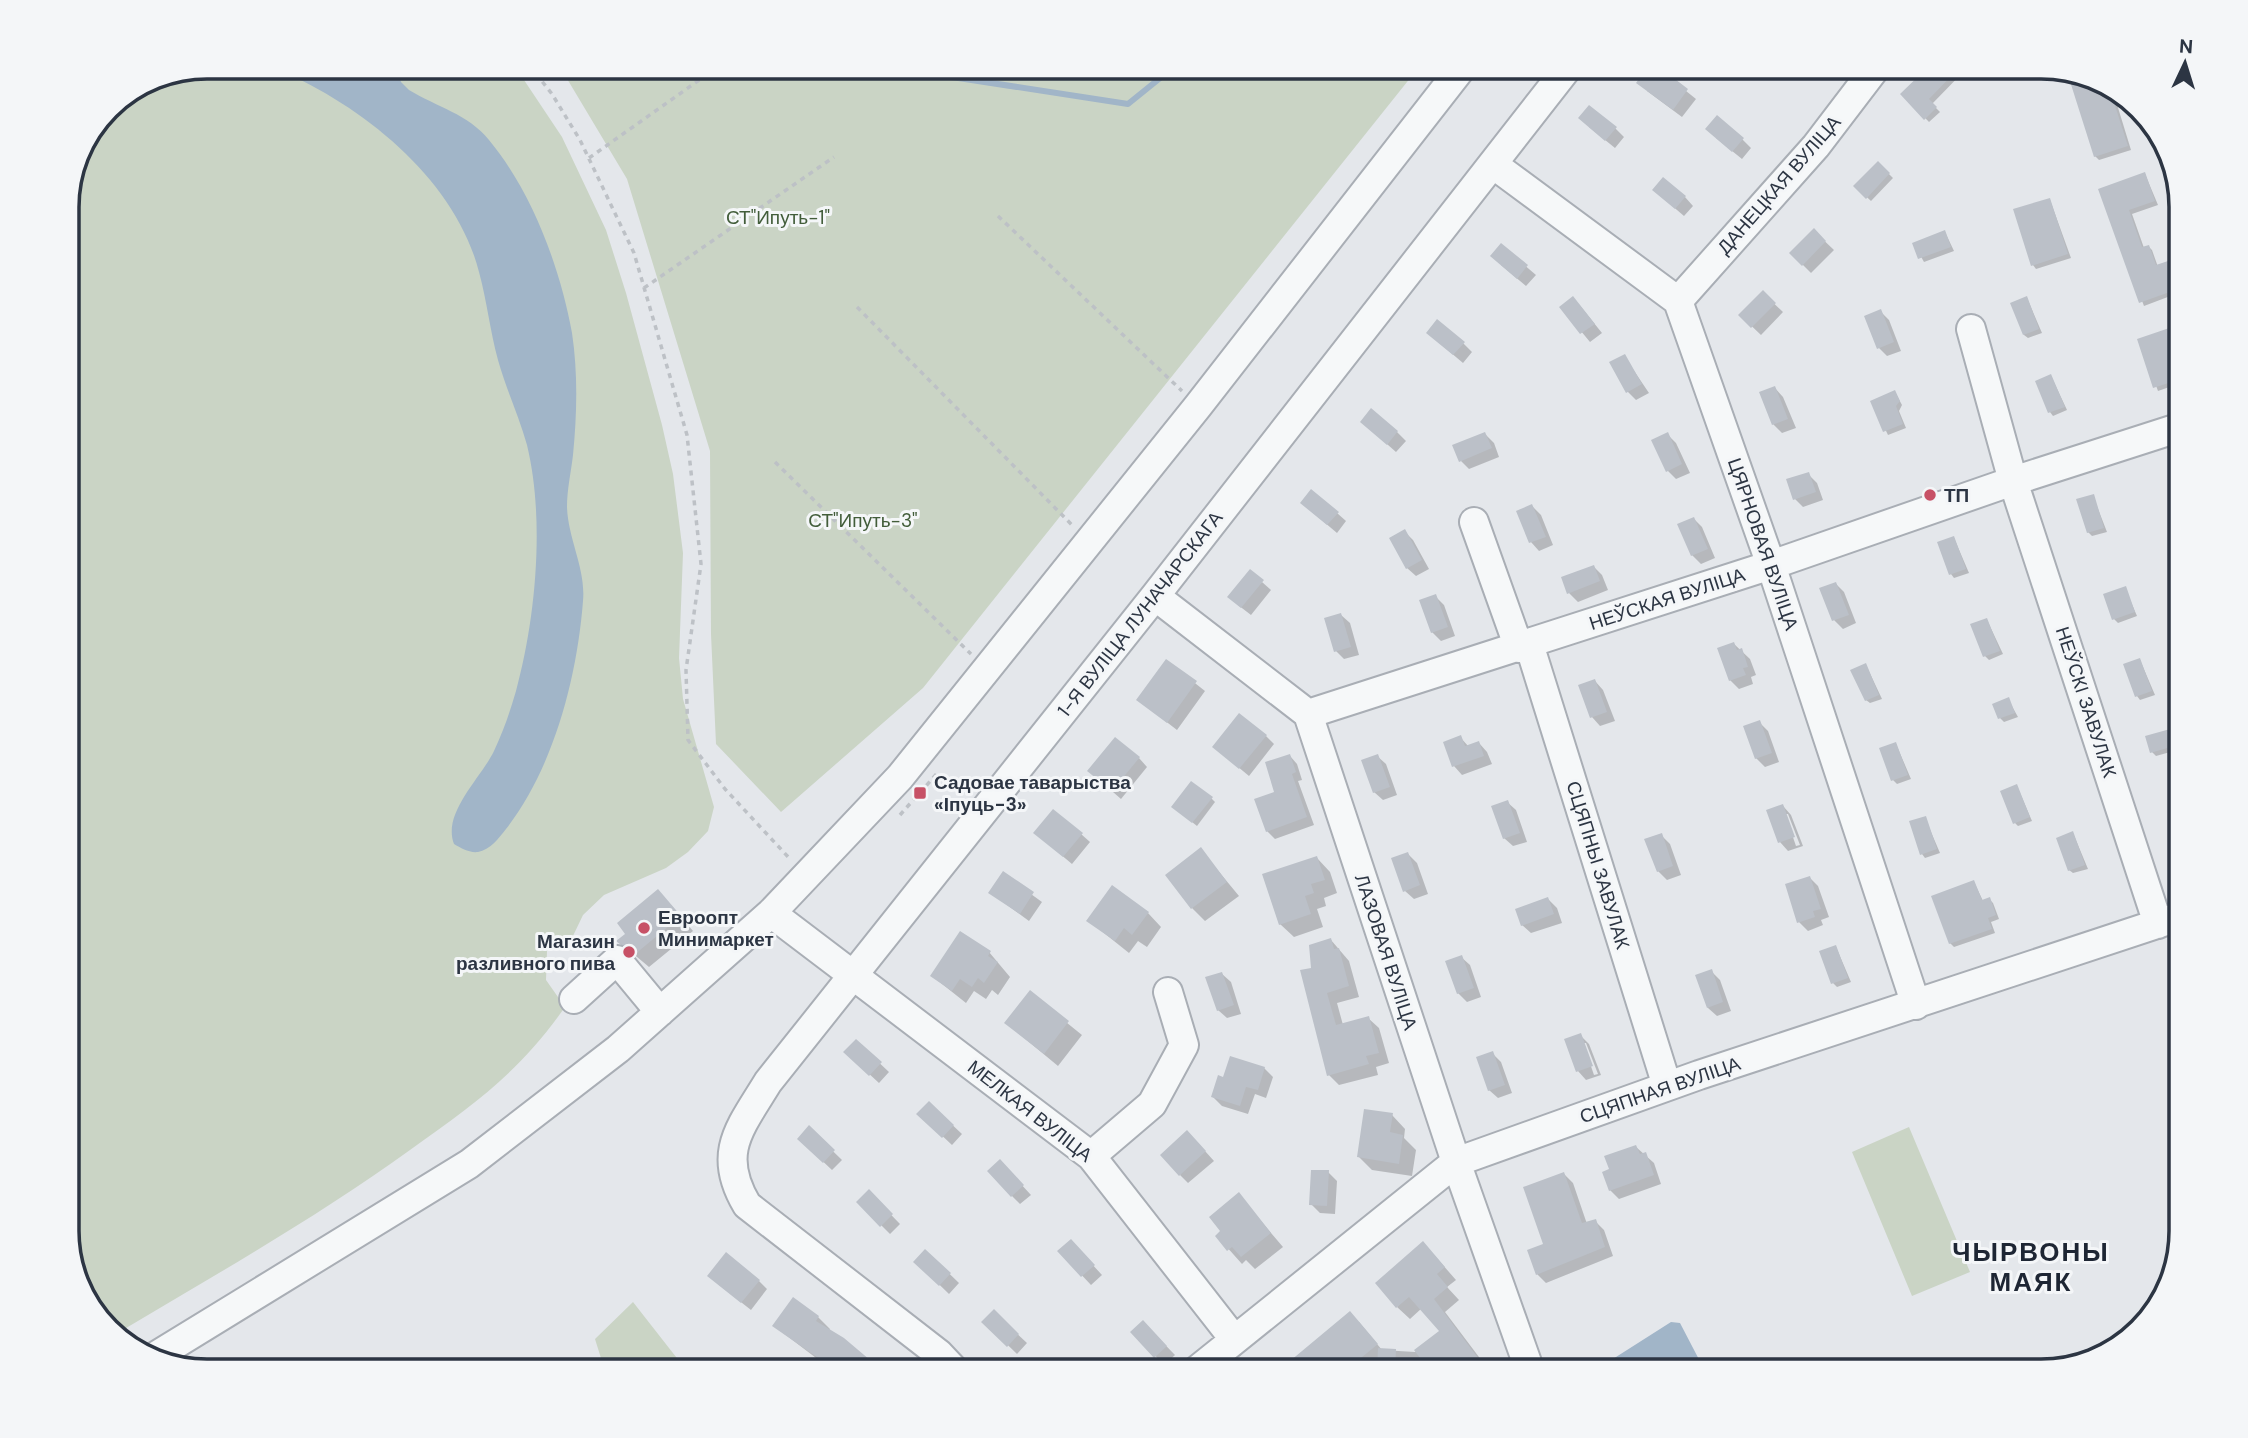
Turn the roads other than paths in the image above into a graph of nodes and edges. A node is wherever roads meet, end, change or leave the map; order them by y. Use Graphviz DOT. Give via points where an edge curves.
graph roads {
  1 [pos="1453,79"];
  2 [pos="1559,79"];
  3 [pos="1867,79"];
  4 [pos="1494,165"];
  5 [pos="1678,301"];
  6 [pos="1971,329"];
  7 [pos="2169,431"];
  8 [pos="2013,481"];
  9 [pos="1475,522"];
  10 [pos="1771,565"];
  11 [pos="1155,596"];
  12 [pos="1523,646"];
  13 [pos="1308,715"];
  14 [pos="771,913"];
  15 [pos="2169,917"];
  16 [pos="2169,920"];
  17 [pos="854,975"];
  18 [pos="1168,992"];
  19 [pos="574,999"];
  20 [pos="1916,1005"];
  21 [pos="660,1012"];
  22 [pos="1667,1086"];
  23 [pos="1091,1156"];
  24 [pos="1456,1162"];
  25 [pos="1234,1339"];
  26 [pos="164,1351"];
  27 [pos="944,1359"];
  28 [pos="1210,1359"];
  29 [pos="1526,1359"];
  1 -- 14 [label="street" via="988,670 900,777"];
  2 -- 4 [label="street, 1-Я ВУЛІЦА ЛУНАЧАРСКАГА"];
  3 -- 5 [label="street, ДАНЕЦКАЯ ВУЛІЦА" via="1816,146"];
  4 -- 5 [label="street"];
  4 -- 11 [label="street, 1-Я ВУЛІЦА ЛУНАЧАРСКАГА"];
  5 -- 10 [label="street, ЦЯРНОВАЯ ВУЛІЦА"];
  6 -- 8 [label="street"];
  7 -- 8 [label="street, НЕЎСКАЯ ВУЛІЦА"];
  8 -- 10 [label="street, НЕЎСКАЯ ВУЛІЦА"];
  8 -- 15 [label="street, НЕЎСКІ ЗАВУЛАК"];
  9 -- 12 [label="street"];
  10 -- 12 [label="street, НЕЎСКАЯ ВУЛІЦА"];
  10 -- 20 [label="street, ЦЯРНОВАЯ ВУЛІЦА"];
  11 -- 13 [label="street"];
  11 -- 17 [label="street, 1-Я ВУЛІЦА ЛУНАЧАРСКАГА"];
  12 -- 13 [label="street, НЕЎСКАЯ ВУЛІЦА"];
  12 -- 22 [label="street, СЦЯПНЫ ЗАВУЛАК"];
  13 -- 24 [label="street, ЛАЗОВАЯ ВУЛІЦА"];
  14 -- 17 [label="street, МЕЛКАЯ ВУЛІЦА"];
  14 -- 21 [label="street"];
  16 -- 20 [label="street, СЦЯПНАЯ ВУЛІЦА"];
  17 -- 23 [label="street, МЕЛКАЯ ВУЛІЦА"];
  17 -- 27 [label="street, 1-Я ВУЛІЦА ЛУНАЧАРСКАГА" via="768,1082 740,1127 732,1148 731,1170 747,1205"];
  18 -- 23 [label="street" via="1184,1045 1152,1104"];
  19 -- 21 [label="street" via="617,960"];
  20 -- 22 [label="street, СЦЯПНАЯ ВУЛІЦА"];
  21 -- 26 [label="street" via="558,1098 469,1164"];
  22 -- 24 [label="street, СЦЯПНАЯ ВУЛІЦА"];
  23 -- 25 [label="street, МЕЛКАЯ ВУЛІЦА"];
  24 -- 25 [label="street, СЦЯПНАЯ ВУЛІЦА"];
  24 -- 29 [label="street, ЛАЗОВАЯ ВУЛІЦА"];
  25 -- 28 [label="street, СЦЯПНАЯ ВУЛІЦА"];
}
